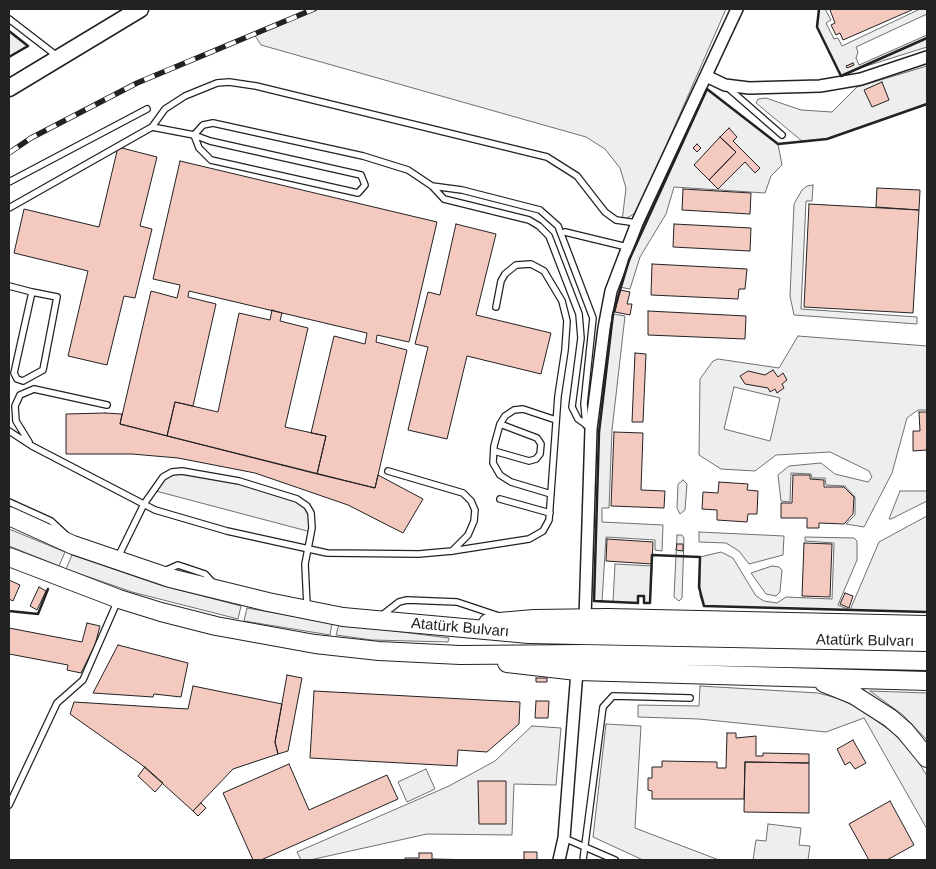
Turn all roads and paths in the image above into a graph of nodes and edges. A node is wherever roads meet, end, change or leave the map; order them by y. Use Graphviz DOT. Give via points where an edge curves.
graph roads {
  1 [pos="737,9"];
  2 [pos="139,10"];
  3 [pos="9,19"];
  4 [pos="927,57"];
  5 [pos="59,58"];
  6 [pos="706,76"];
  7 [pos="725,86"];
  8 [pos="9,88"];
  9 [pos="147,109"];
  10 [pos="152,127"];
  11 [pos="194,135"];
  12 [pos="782,135"];
  13 [pos="9,182"];
  14 [pos="432,186"];
  15 [pos="9,208"];
  16 [pos="637,223"];
  17 [pos="565,232"];
  18 [pos="627,247"];
  19 [pos="9,286"];
  20 [pos="32,292"];
  21 [pos="496,307"];
  22 [pos="107,405"];
  23 [pos="556,420"];
  24 [pos="500,424"];
  25 [pos="588,427"];
  26 [pos="9,431"];
  27 [pos="32,446"];
  28 [pos="494,451"];
  29 [pos="388,471"];
  30 [pos="551,494"];
  31 [pos="500,499"];
  32 [pos="9,502"];
  33 [pos="144,504"];
  34 [pos="550,513"];
  35 [pos="9,516"];
  36 [pos="73,545"];
  37 [pos="308,548"];
  38 [pos="452,551"];
  39 [pos="9,557"];
  40 [pos="116,561"];
  41 [pos="119,599"];
  42 [pos="308,611"];
  43 [pos="585,618"];
  44 [pos="375,620"];
  45 [pos="513,620"];
  46 [pos="927,624"];
  47 [pos="445,627"];
  48 [pos="927,642"];
  49 [pos="460,655"];
  50 [pos="927,661"];
  51 [pos="578,671"];
  52 [pos="796,677"];
  53 [pos="927,681"];
  54 [pos="690,698"];
  55 [pos="927,758"];
  56 [pos="12,791"];
  57 [pos="9,805"];
  58 [pos="564,838"];
  59 [pos="586,847"];
  60 [pos="559,860"];
  61 [pos="583,860"];
  62 [pos="615,860"];
  1 -- 6 [label="street"];
  2 -- 5 [label="main road"];
  3 -- 5 [label="lane"];
  4 -- 7 [label="street" via="840,84 799,88"];
  5 -- 8 [label="main road"];
  6 -- 7 [label="street"];
  6 -- 16 [label="street"];
  7 -- 12 [label="lane"];
  9 -- 13 [label="lane"];
  10 -- 11 [label="lane"];
  10 -- 15 [label="lane"];
  10 -- 16 [label="lane" via="161,112 178,100 217,83 256,86 547,157 577,176 605,212 616,220"];
  11 -- 11 [label="lane" via="360,175 365,185 358,193 211,160 199,148"];
  11 -- 14 [label="lane" via="203,125 213,123 363,156 408,170"];
  14 -- 25 [label="lane" via="444,199 529,220 549,236 579,314 581,338 572,407 578,419"];
  14 -- 25 [label="lane" via="462,190 540,210 558,226 593,318 584,404"];
  16 -- 18 [label="street"];
  17 -- 18 [label="lane"];
  18 -- 25 [label="street" via="607,309"];
  19 -- 20 [label="lane"];
  20 -- 20 [label="lane" via="58,297 43,370 24,381 17,380 14,373"];
  21 -- 23 [label="lane" via="503,277 516,265 526,263 544,271 562,301 567,333"];
  22 -- 27 [label="lane" via="34,389 20,395 15,406 16,421"];
  23 -- 24 [label="lane" via="523,409 514,410"];
  23 -- 30 [label="lane"];
  24 -- 28 [label="lane"];
  24 -- 28 [label="lane" via="537,438 541,444 540,454 529,461"];
  25 -- 43 [label="street"];
  26 -- 27 [label="lane"];
  27 -- 33 [label="lane"];
  28 -- 30 [label="lane" via="493,463 500,475 511,482"];
  29 -- 38 [label="lane" via="462,493 471,501 475,510 474,522 468,535"];
  30 -- 34 [label="lane"];
  31 -- 34 [label="lane"];
  32 -- 36 [label="lane" via="51,521"];
  33 -- 37 [label="lane" via="227,531"];
  33 -- 37 [label="lane" via="155,486 172,472 239,481 307,506 312,528"];
  33 -- 40 [label="lane"];
  34 -- 38 [label="lane" via="543,532 529,539"];
  35 -- 36 [label="main road, Atatürk Bulvarı"];
  36 -- 40 [label="main road, Atatürk Bulvarı"];
  37 -- 38 [label="lane" via="327,553"];
  37 -- 42 [label="lane" via="305,590"];
  39 -- 41 [label="main road, Atatürk Bulvarı"];
  40 -- 42 [label="main road, Atatürk Bulvarı" via="218,591"];
  41 -- 49 [label="main road, Atatürk Bulvarı" via="270,636 379,650"];
  41 -- 56 [label="lane" via="83,680 57,703"];
  42 -- 44 [label="main road, Atatürk Bulvarı"];
  43 -- 45 [label="main road"];
  43 -- 46 [label="main road"];
  44 -- 45 [label="lane" via="399,602 407,600 457,602"];
  44 -- 47 [label="main road, Atatürk Bulvarı"];
  45 -- 47 [label="main road"];
  47 -- 48 [label="main road, Atatürk Bulvarı" via="529,634"];
  49 -- 50 [label="main road, Atatürk Bulvarı" via="584,654"];
  49 -- 51 [label="main road"];
  51 -- 52 [label="main road"];
  51 -- 58 [label="street"];
  52 -- 53 [label="main road"];
  52 -- 55 [label="main road" via="838,688 872,704 905,731"];
  54 -- 59 [label="lane" via="615,696 603,707"];
  56 -- 57 [label="lane"];
  58 -- 59 [label="lane"];
  58 -- 60 [label="street"];
  59 -- 61 [label="lane"];
  59 -- 62 [label="lane"];
}
